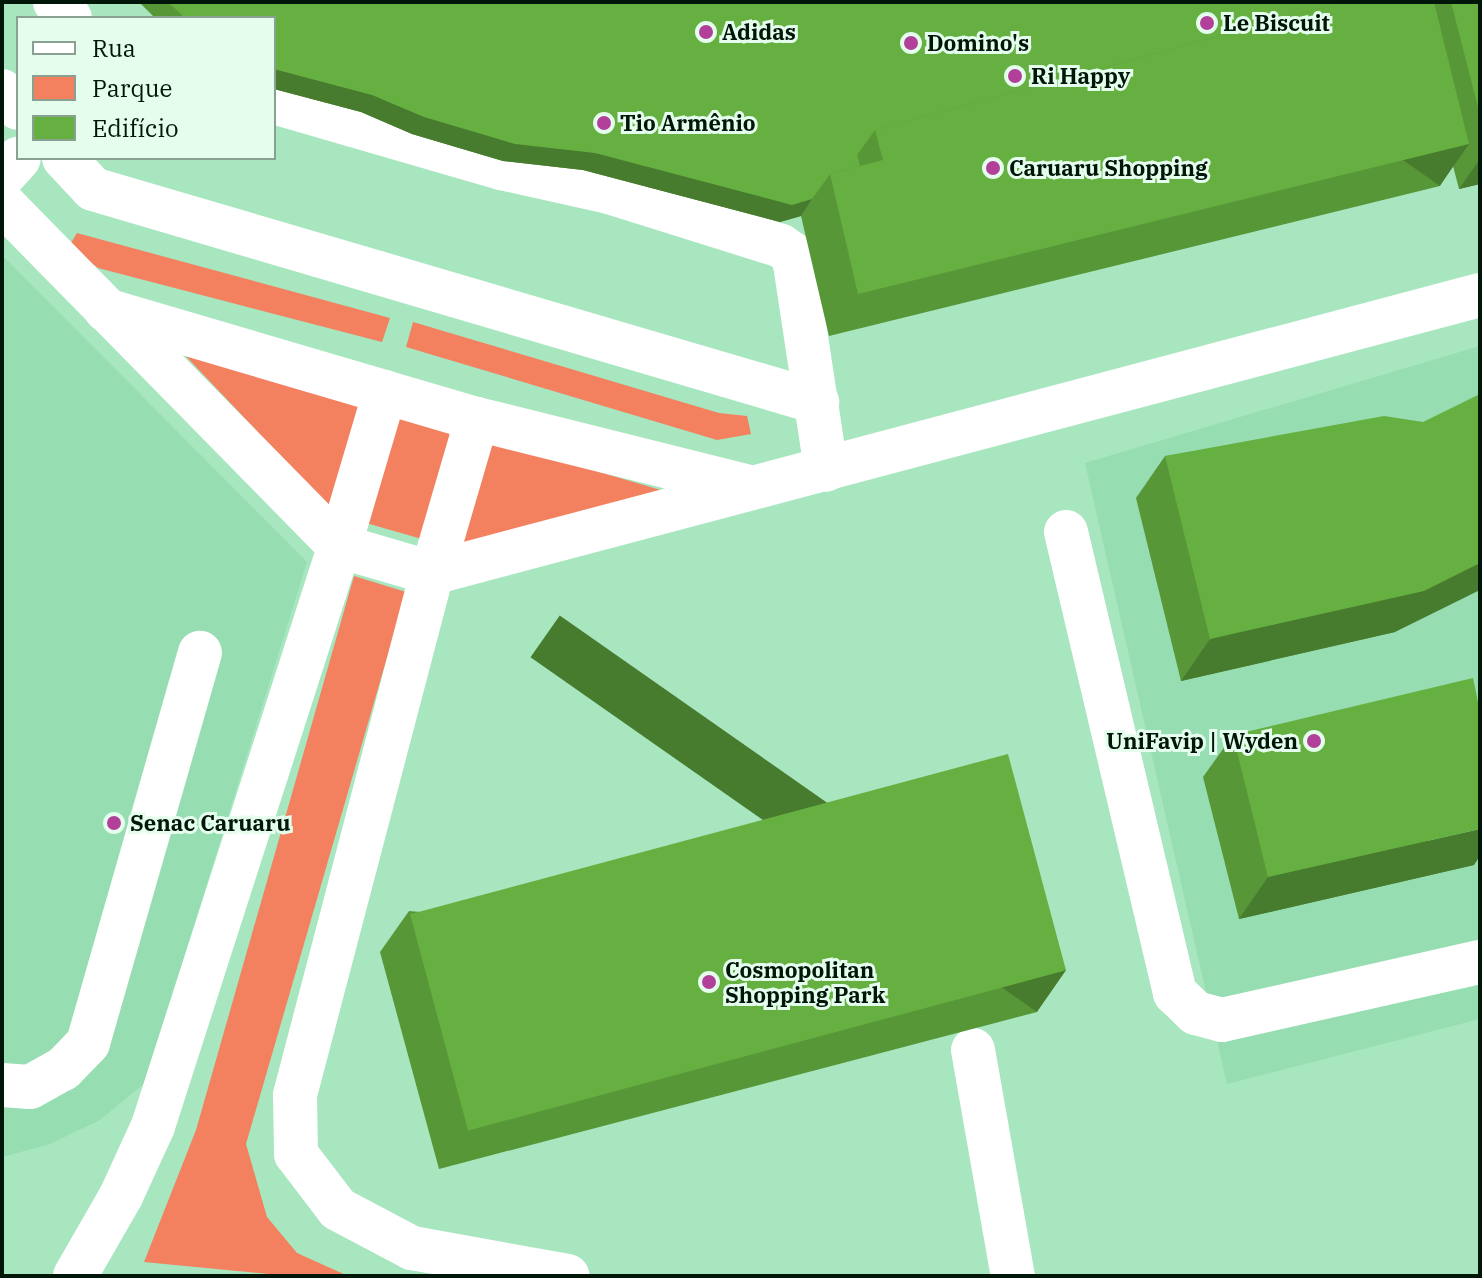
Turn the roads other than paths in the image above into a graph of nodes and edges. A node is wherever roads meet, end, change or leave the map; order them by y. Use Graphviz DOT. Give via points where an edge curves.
graph roads {
  1 [pos="2,91"];
  2 [pos="276,103"];
  3 [pos="16,106"];
  4 [pos="17,160"];
  5 [pos="66,160"];
  6 [pos="2,177"];
  7 [pos="2,203"];
  8 [pos="1480,295"];
  9 [pos="103,309"];
  10 [pos="385,392"];
  11 [pos="817,402"];
  12 [pos="477,419"];
  13 [pos="826,470"];
  14 [pos="747,487"];
  15 [pos="1066,532"];
  16 [pos="339,546"];
  17 [pos="432,573"];
  18 [pos="200,653"];
  19 [pos="1480,962"];
  20 [pos="973,1050"];
  21 [pos="2,1085"];
  22 [pos="75,1276"];
  23 [pos="567,1276"];
  24 [pos="1013,1276"];
  1 -- 3 [label="street"];
  2 -- 11 [label="street" via="512,171 609,192 781,246 795,264"];
  4 -- 6 [label="street"];
  5 -- 11 [label="street" via="93,189"];
  7 -- 9 [label="street"];
  8 -- 13 [label="street"];
  9 -- 10 [label="street"];
  9 -- 16 [label="street"];
  10 -- 12 [label="street"];
  10 -- 16 [label="street"];
  11 -- 13 [label="street"];
  12 -- 14 [label="street"];
  12 -- 17 [label="street"];
  13 -- 14 [label="street"];
  14 -- 17 [label="street"];
  15 -- 19 [label="street" via="1175,993 1196,1013 1222,1020"];
  16 -- 17 [label="street"];
  16 -- 22 [label="street" via="153,1126"];
  17 -- 23 [label="street" via="295,1095 296,1154 338,1209 412,1248"];
  18 -- 21 [label="street" via="88,1043 63,1069 30,1087"];
  20 -- 24 [label="street"];
}
